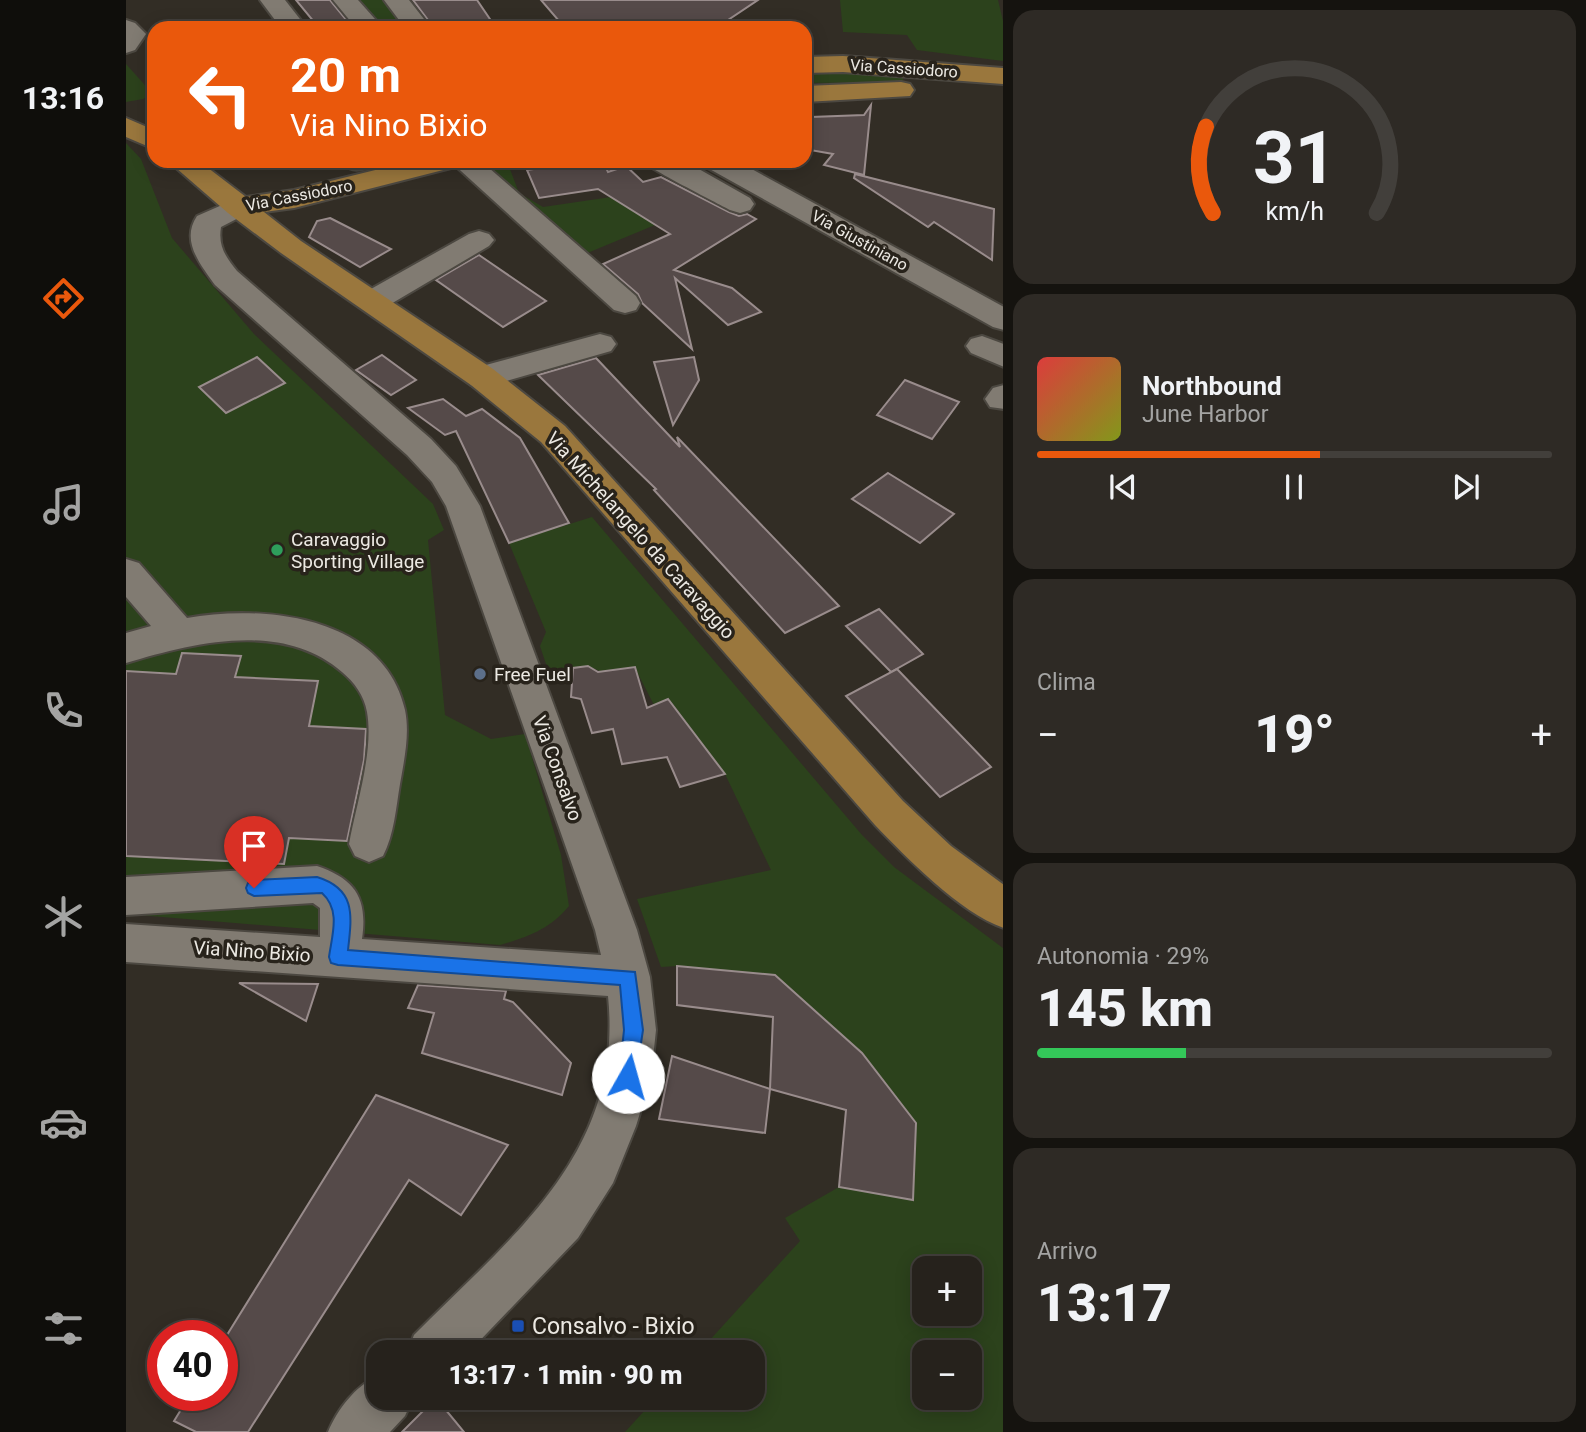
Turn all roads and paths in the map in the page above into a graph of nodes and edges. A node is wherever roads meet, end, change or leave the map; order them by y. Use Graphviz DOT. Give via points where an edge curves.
graph roads {
  1 [pos="272,0"];
  2 [pos="345,0"];
  3 [pos="396,0"];
  4 [pos="288,21"];
  5 [pos="364,21"];
  6 [pos="412,21"];
  7 [pos="126,28"];
  8 [pos="126,45"];
  9 [pos="812,65"];
  10 [pos="1003,76"];
  11 [pos="914,79"];
  12 [pos="812,93"];
  13 [pos="1003,95"];
  14 [pos="126,126"];
  15 [pos="147,137"];
  16 [pos="191,168"];
  17 [pos="333,168"];
  18 [pos="417,168"];
  19 [pos="472,168"];
  20 [pos="708,171"];
  21 [pos="239,207"];
  22 [pos="766,218"];
  23 [pos="479,240"];
  24 [pos="373,301"];
  25 [pos="625,303"];
  26 [pos="1002,318"];
  27 [pos="600,344"];
  28 [pos="482,377"];
  29 [pos="126,572"];
  30 [pos="179,634"];
  31 [pos="126,649"];
  32 [pos="369,844"];
  33 [pos="126,896"];
  34 [pos="1003,909"];
  35 [pos="126,943"];
  36 [pos="338,957"];
  37 [pos="628,977"];
  38 [pos="445,1340"];
  39 [pos="375,1410"];
  40 [pos="354,1432"];
  1 -- 4 [label="street"];
  2 -- 5 [label="street"];
  3 -- 6 [label="street"];
  7 -- 8 [label="street" via="133,34"];
  9 -- 11 [label="main road, Via Cassiodoro" via="843,64"];
  10 -- 11 [label="main road, Via Cassiodoro"];
  11 -- 12 [label="main road, Via Cassiodoro"];
  11 -- 13 [label="main road, Via Cassiodoro"];
  14 -- 15 [label="main road"];
  16 -- 21 [label="main road, Via Michelangelo da Caravaggio"];
  17 -- 21 [label="main road, Via Cassiodoro" via="286,181"];
  18 -- 21 [label="main road, Via Cassiodoro" via="294,199"];
  19 -- 25 [label="street"];
  20 -- 22 [label="street"];
  20 -- 26 [label="street, Via Giustiniano" via="744,176"];
  21 -- 24 [label="main road, Via Michelangelo da Caravaggio"];
  21 -- 37 [label="street, Via Consalvo" via="207,222 203,239 226,278 419,447 444,474 463,506 616,930"];
  23 -- 24 [label="street"];
  24 -- 28 [label="main road, Via Michelangelo da Caravaggio"];
  27 -- 28 [label="street"];
  28 -- 34 [label="main road, Via Michelangelo da Caravaggio" via="553,434 889,813 936,859"];
  29 -- 30 [label="street"];
  30 -- 31 [label="street"];
  30 -- 32 [label="street" via="228,626 278,627 324,642 361,666 380,694 387,720"];
  33 -- 36 [label="street" via="317,884 335,894 343,916"];
  35 -- 36 [label="street, Via Nino Bixio"];
  36 -- 37 [label="street, Via Nino Bixio"];
  37 -- 38 [label="street, Via Consalvo" via="634,1030 628,1077 596,1166 561,1220"];
  39 -- 40 [label="street"];
}
